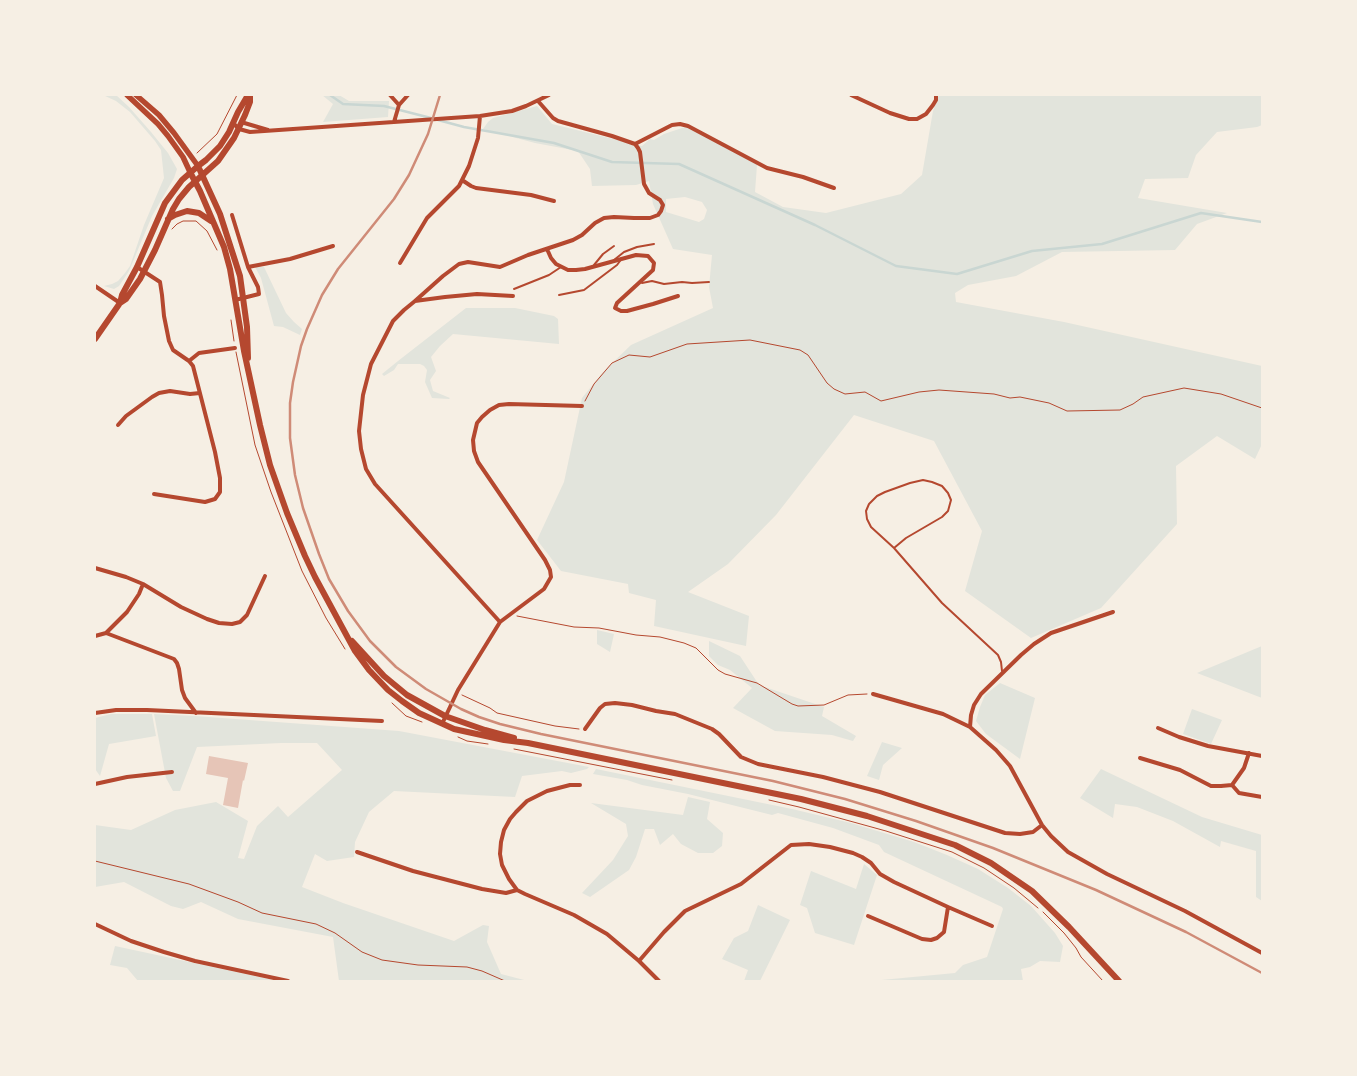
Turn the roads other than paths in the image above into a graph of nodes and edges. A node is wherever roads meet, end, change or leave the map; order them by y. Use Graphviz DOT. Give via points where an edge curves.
graph roads {
  1 [pos="127,95"];
  2 [pos="136,95"];
  3 [pos="249,95"];
  4 [pos="390,95"];
  5 [pos="408,95"];
  6 [pos="549,95"];
  7 [pos="851,95"];
  8 [pos="936,95"];
  9 [pos="538,101"];
  10 [pos="399,105"];
  11 [pos="480,116"];
  12 [pos="242,121"];
  13 [pos="394,122"];
  14 [pos="233,123"];
  15 [pos="239,129"];
  16 [pos="272,131"];
  17 [pos="635,144"];
  18 [pos="198,166"];
  19 [pos="190,172"];
  20 [pos="203,175"];
  21 [pos="462,180"];
  22 [pos="195,182"];
  23 [pos="834,188"];
  24 [pos="554,201"];
  25 [pos="232,215"];
  26 [pos="167,220"];
  27 [pos="212,221"];
  28 [pos="654,244"];
  29 [pos="333,246"];
  30 [pos="614,246"];
  31 [pos="547,249"];
  32 [pos="621,260"];
  33 [pos="612,261"];
  34 [pos="400,263"];
  35 [pos="248,267"];
  36 [pos="561,267"];
  37 [pos="593,267"];
  38 [pos="137,268"];
  39 [pos="144,272"];
  40 [pos="709,282"];
  41 [pos="638,283"];
  42 [pos="95,286"];
  43 [pos="514,289"];
  44 [pos="559,295"];
  45 [pos="513,296"];
  46 [pos="678,296"];
  47 [pos="243,298"];
  48 [pos="235,300"];
  49 [pos="415,301"];
  50 [pos="120,303"];
  51 [pos="95,339"];
  52 [pos="235,348"];
  53 [pos="189,361"];
  54 [pos="249,369"];
  55 [pos="200,393"];
  56 [pos="582,406"];
  57 [pos="118,425"];
  58 [pos="154,494"];
  59 [pos="894,548"];
  60 [pos="95,568"];
  61 [pos="265,576"];
  62 [pos="143,584"];
  63 [pos="1112,612"];
  64 [pos="500,622"];
  65 [pos="106,633"];
  66 [pos="95,636"];
  67 [pos="348,637"];
  68 [pos="1002,674"];
  69 [pos="873,694"];
  70 [pos="95,713"];
  71 [pos="196,713"];
  72 [pos="446,716"];
  73 [pos="382,722"];
  74 [pos="442,724"];
  75 [pos="970,727"];
  76 [pos="1158,728"];
  77 [pos="585,729"];
  78 [pos="528,743"];
  79 [pos="1249,753"];
  80 [pos="1262,756"];
  81 [pos="1140,758"];
  82 [pos="172,772"];
  83 [pos="95,784"];
  84 [pos="1232,785"];
  85 [pos="580,786"];
  86 [pos="1262,797"];
  87 [pos="1042,826"];
  88 [pos="357,852"];
  89 [pos="517,890"];
  90 [pos="948,907"];
  91 [pos="868,916"];
  92 [pos="95,924"];
  93 [pos="992,926"];
  94 [pos="1262,952"];
  95 [pos="639,961"];
  96 [pos="288,981"];
  97 [pos="659,981"];
  98 [pos="1119,981"];
  1 -- 19 [label="main road" via="168,136"];
  2 -- 18 [label="main road" via="159,115"];
  3 -- 12 [label="main road" via="250,102"];
  3 -- 14 [label="main road"];
  4 -- 10 [label="street"];
  5 -- 10 [label="street"];
  6 -- 9 [label="street"];
  7 -- 8 [label="street" via="910,119 926,114"];
  9 -- 11 [label="street" via="512,111"];
  9 -- 17 [label="street" via="558,121"];
  10 -- 13 [label="street"];
  11 -- 13 [label="street"];
  11 -- 21 [label="street" via="478,138"];
  12 -- 14 [label="street"];
  12 -- 15 [label="main road"];
  12 -- 16 [label="street"];
  13 -- 16 [label="street"];
  14 -- 15 [label="street"];
  14 -- 18 [label="main road" via="220,146"];
  15 -- 16 [label="street"];
  15 -- 20 [label="main road" via="226,150"];
  17 -- 23 [label="street" via="672,124 680,124 767,168"];
  17 -- 31 [label="street" via="644,184 663,205 658,215 650,218 604,218 582,235"];
  18 -- 19 [label="main road"];
  18 -- 20 [label="main road"];
  19 -- 22 [label="main road"];
  19 -- 38 [label="main road" via="165,203"];
  20 -- 22 [label="main road"];
  20 -- 47 [label="main road" via="230,240"];
  21 -- 24 [label="street" via="476,188"];
  21 -- 34 [label="street" via="427,218"];
  22 -- 26 [label="main road" via="179,199"];
  22 -- 27 [label="main road"];
  25 -- 35 [label="street"];
  26 -- 27 [label="main road" via="193,211"];
  26 -- 39 [label="main road"];
  27 -- 48 [label="main road" via="224,247"];
  28 -- 33 [label="lane" via="624,252"];
  29 -- 35 [label="street"];
  30 -- 37 [label="lane"];
  31 -- 36 [label="street"];
  31 -- 49 [label="street" via="500,267 468,262 458,264"];
  32 -- 33 [label="street"];
  32 -- 41 [label="street" via="642,255 654,263 653,270"];
  32 -- 44 [label="lane" via="584,290"];
  33 -- 37 [label="street"];
  35 -- 47 [label="street" via="259,294"];
  36 -- 37 [label="street" via="568,270"];
  36 -- 43 [label="lane"];
  38 -- 39 [label="street"];
  38 -- 50 [label="main road"];
  39 -- 50 [label="main road"];
  39 -- 53 [label="street" via="160,282 169,341 173,350"];
  40 -- 41 [label="lane"];
  41 -- 46 [label="street" via="618,303 617,310 627,311"];
  42 -- 50 [label="street"];
  45 -- 49 [label="street" via="477,294"];
  47 -- 48 [label="street"];
  47 -- 54 [label="main road"];
  48 -- 54 [label="main road"];
  49 -- 64 [label="street" via="393,321 366,380 359,431 366,469 375,484"];
  50 -- 51 [label="main road"];
  52 -- 53 [label="street" via="198,353"];
  53 -- 55 [label="street"];
  54 -- 67 [label="main road" via="264,444 287,513 315,577"];
  55 -- 57 [label="street" via="160,393"];
  55 -- 58 [label="street" via="215,452 220,492 215,499 205,502"];
  56 -- 64 [label="street" via="499,405 477,423 473,440 478,462 545,560 551,577 544,589"];
  59 -- 59 [label="lane" via="871,527 866,510 869,504 885,492 922,480 942,486 951,500 948,511"];
  59 -- 68 [label="lane" via="942,603 998,655"];
  60 -- 62 [label="street"];
  61 -- 62 [label="street" via="247,615 232,624 207,619"];
  62 -- 65 [label="street" via="127,612"];
  63 -- 68 [label="street" via="1051,633"];
  64 -- 72 [label="street"];
  65 -- 66 [label="street"];
  65 -- 71 [label="street" via="174,659 185,698"];
  67 -- 72 [label="main road" via="407,695"];
  67 -- 74 [label="main road" via="361,660 388,690 411,708"];
  68 -- 75 [label="street" via="974,705"];
  69 -- 75 [label="street" via="943,714"];
  70 -- 71 [label="street" via="116,710"];
  71 -- 73 [label="street"];
  72 -- 74 [label="street"];
  72 -- 78 [label="main road"];
  74 -- 78 [label="main road" via="473,734"];
  75 -- 87 [label="street" via="1010,766"];
  76 -- 79 [label="street" via="1208,746"];
  77 -- 87 [label="street" via="605,704 632,705 675,714 720,734 741,756 758,764 880,792 1005,833 1033,832"];
  78 -- 98 [label="main road" via="801,798 955,845 992,863 1032,892 1070,927"];
  79 -- 80 [label="street"];
  79 -- 84 [label="street" via="1244,768"];
  81 -- 84 [label="street" via="1180,770 1211,786"];
  82 -- 83 [label="street"];
  84 -- 86 [label="street" via="1239,793"];
  85 -- 89 [label="street" via="570,785 536,796 510,819 504,830 500,854 509,879"];
  87 -- 94 [label="street" via="1056,842 1079,859"];
  88 -- 89 [label="street" via="482,889 506,893"];
  89 -- 95 [label="street" via="590,923"];
  90 -- 91 [label="street" via="944,932 931,940"];
  90 -- 93 [label="street"];
  90 -- 95 [label="street" via="880,874 871,863 852,852 809,844 792,845 741,884 684,911"];
  92 -- 96 [label="street" via="164,952"];
  95 -- 97 [label="street"];
}
